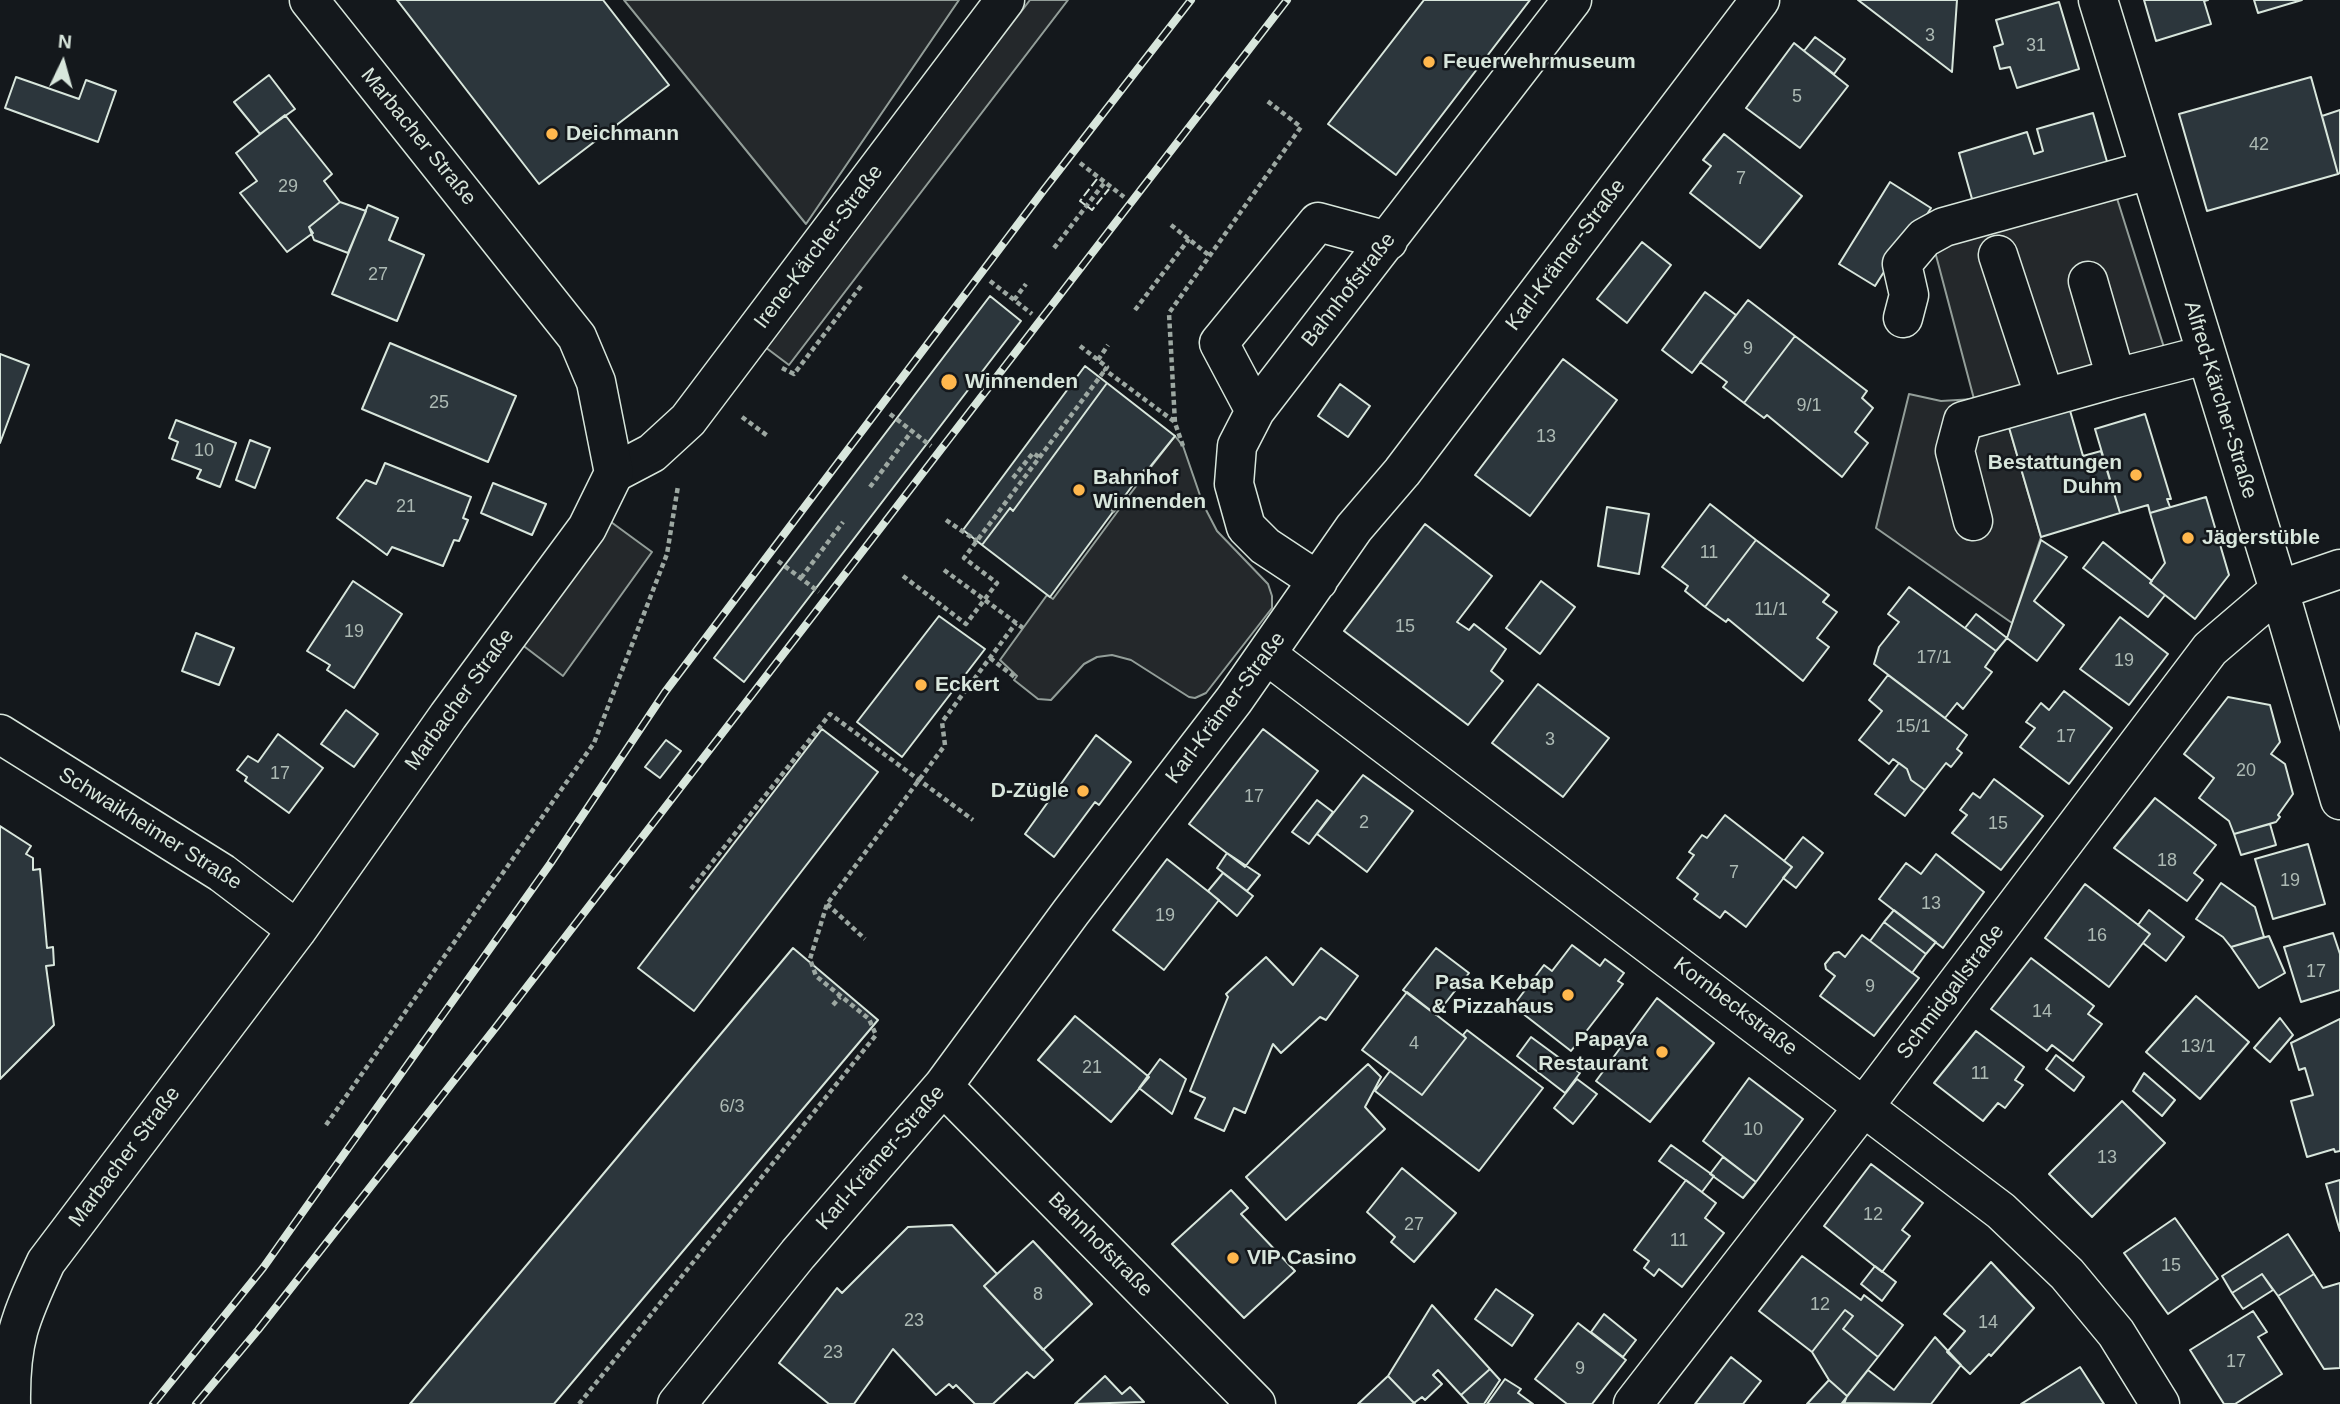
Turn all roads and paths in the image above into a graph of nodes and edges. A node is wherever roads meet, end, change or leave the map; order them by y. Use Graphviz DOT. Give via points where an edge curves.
graph roads {
  1 [pos="309,0"];
  2 [pos="1006,0"];
  3 [pos="1572,0"];
  4 [pos="1760,0"];
  5 [pos="2098,0"];
  6 [pos="1266,100"];
  7 [pos="1080,163"];
  8 [pos="2149,170"];
  9 [pos="1105,182"];
  10 [pos="1124,197"];
  11 [pos="1171,226"];
  12 [pos="1189,239"];
  13 [pos="1388,242"];
  14 [pos="1054,248"];
  15 [pos="1998,254"];
  16 [pos="1210,256"];
  17 [pos="990,281"];
  18 [pos="2088,281"];
  19 [pos="1026,284"];
  20 [pos="861,286"];
  21 [pos="1014,300"];
  22 [pos="1136,310"];
  23 [pos="1032,314"];
  24 [pos="1903,318"];
  25 [pos="1108,345"];
  26 [pos="1080,346"];
  27 [pos="2206,355"];
  28 [pos="1098,360"];
  29 [pos="777,366"];
  30 [pos="1105,370"];
  31 [pos="2116,378"];
  32 [pos="2045,398"];
  33 [pos="1255,411"];
  34 [pos="890,414"];
  35 [pos="741,416"];
  36 [pos="688,420"];
  37 [pos="1175,423"];
  38 [pos="912,431"];
  39 [pos="769,438"];
  40 [pos="931,446"];
  41 [pos="1183,446"];
  42 [pos="1039,457"];
  43 [pos="614,473"];
  44 [pos="1013,478"];
  45 [pos="870,487"];
  46 [pos="1137,507"];
  47 [pos="1114,513"];
  48 [pos="946,520"];
  49 [pos="1973,521"];
  50 [pos="843,522"];
  51 [pos="977,541"];
  52 [pos="778,561"];
  53 [pos="2340,569"];
  54 [pos="944,570"];
  55 [pos="902,576"];
  56 [pos="801,578"];
  57 [pos="1318,581"];
  58 [pos="2279,590"];
  59 [pos="819,592"];
  60 [pos="984,599"];
  61 [pos="1016,623"];
  62 [pos="1023,628"];
  63 [pos="1267,655"];
  64 [pos="990,658"];
  65 [pos="1016,678"];
  66 [pos="0,734"];
  67 [pos="919,780"];
  68 [pos="2340,800"];
  69 [pos="973,820"];
  70 [pos="691,889"];
  71 [pos="827,904"];
  72 [pos="297,930"];
  73 [pos="865,939"];
  74 [pos="840,996"];
  75 [pos="833,1005"];
  76 [pos="943,1086"];
  77 [pos="1866,1105"];
  78 [pos="326,1125"];
  79 [pos="11,1404"];
  80 [pos="579,1404"];
  81 [pos="677,1404"];
  82 [pos="1256,1404"];
  83 [pos="1633,1404"];
  84 [pos="2160,1404"];
  1 -- 43 [label="street, Marbacher Straße" via="577,337 596,382"];
  2 -- 36 [label="street, Irene-Kärcher-Straße"];
  3 -- 13 [label="street, Bahnhofstraße"];
  4 -- 57 [label="street, Karl-Krämer-Straße"];
  5 -- 8 [label="street, Alfred-Kärcher-Straße"];
  6 -- 16 [label="path" via="1301,127"];
  7 -- 9 [label="path"];
  8 -- 24 [label="street" via="1944,227 1924,238 1902,264 1909,295"];
  8 -- 27 [label="street, Alfred-Kärcher-Straße"];
  9 -- 10 [label="path"];
  9 -- 14 [label="path"];
  11 -- 12 [label="path"];
  12 -- 16 [label="path"];
  12 -- 22 [label="path"];
  13 -- 33 [label="street, Bahnhofstraße"];
  13 -- 33 [label="street" via="1318,222 1219,343"];
  15 -- 32 [label="street"];
  16 -- 37 [label="path" via="1169,313"];
  17 -- 21 [label="path"];
  18 -- 31 [label="street"];
  19 -- 21 [label="path"];
  20 -- 29 [label="path" via="794,374"];
  21 -- 23 [label="path"];
  25 -- 28 [label="path"];
  26 -- 28 [label="path"];
  27 -- 31 [label="street"];
  27 -- 58 [label="street, Alfred-Kärcher-Straße"];
  28 -- 30 [label="path"];
  30 -- 37 [label="path"];
  30 -- 42 [label="path"];
  31 -- 32 [label="street"];
  32 -- 49 [label="street" via="1963,421 1955,451"];
  33 -- 57 [label="street, Bahnhofstraße" via="1237,446 1234,484 1246,527 1265,546"];
  34 -- 38 [label="path"];
  35 -- 39 [label="path"];
  36 -- 43 [label="street, Irene-Kärcher-Straße" via="652,453"];
  36 -- 78 [label="path" via="667,554 594,743"];
  37 -- 41 [label="path"];
  38 -- 40 [label="path"];
  38 -- 45 [label="path"];
  42 -- 44 [label="path" via="1033,453"];
  42 -- 51 [label="path"];
  43 -- 72 [label="street, Marbacher Straße" via="587,528"];
  46 -- 47 [label="path" via="1125,498"];
  48 -- 51 [label="path"];
  50 -- 56 [label="path"];
  51 -- 60 [label="path" via="964,558 997,583"];
  52 -- 56 [label="path"];
  53 -- 58 [label="street"];
  54 -- 60 [label="path"];
  55 -- 60 [label="path" via="966,624"];
  56 -- 59 [label="path"];
  57 -- 63 [label="street, Karl-Krämer-Straße"];
  58 -- 68 [label="street, Alfred-Kärcher-Straße"];
  58 -- 77 [label="street, Schmidgallstraße" via="2210,649"];
  60 -- 61 [label="path"];
  61 -- 62 [label="path"];
  61 -- 64 [label="path"];
  63 -- 76 [label="street, Karl-Krämer-Straße"];
  63 -- 77 [label="street, Kornbeckstraße"];
  64 -- 65 [label="path"];
  64 -- 67 [label="path" via="942,722 945,745"];
  66 -- 72 [label="street, Schwaikheimer Straße" via="222,873"];
  67 -- 69 [label="path"];
  67 -- 70 [label="path" via="830,714"];
  67 -- 71 [label="path"];
  71 -- 73 [label="path"];
  71 -- 74 [label="path" via="810,959 816,976"];
  72 -- 79 [label="street, Marbacher Straße" via="46,1262 19,1320 10,1365"];
  74 -- 75 [label="path"];
  74 -- 80 [label="path" via="869,1019 876,1035"];
  76 -- 81 [label="street, Karl-Krämer-Straße"];
  76 -- 82 [label="street, Bahnhofstraße"];
  77 -- 83 [label="street, Schmidgallstraße"];
  77 -- 84 [label="street, Kornbeckstraße" via="2001,1211 2067,1274 2116,1333"];
}
